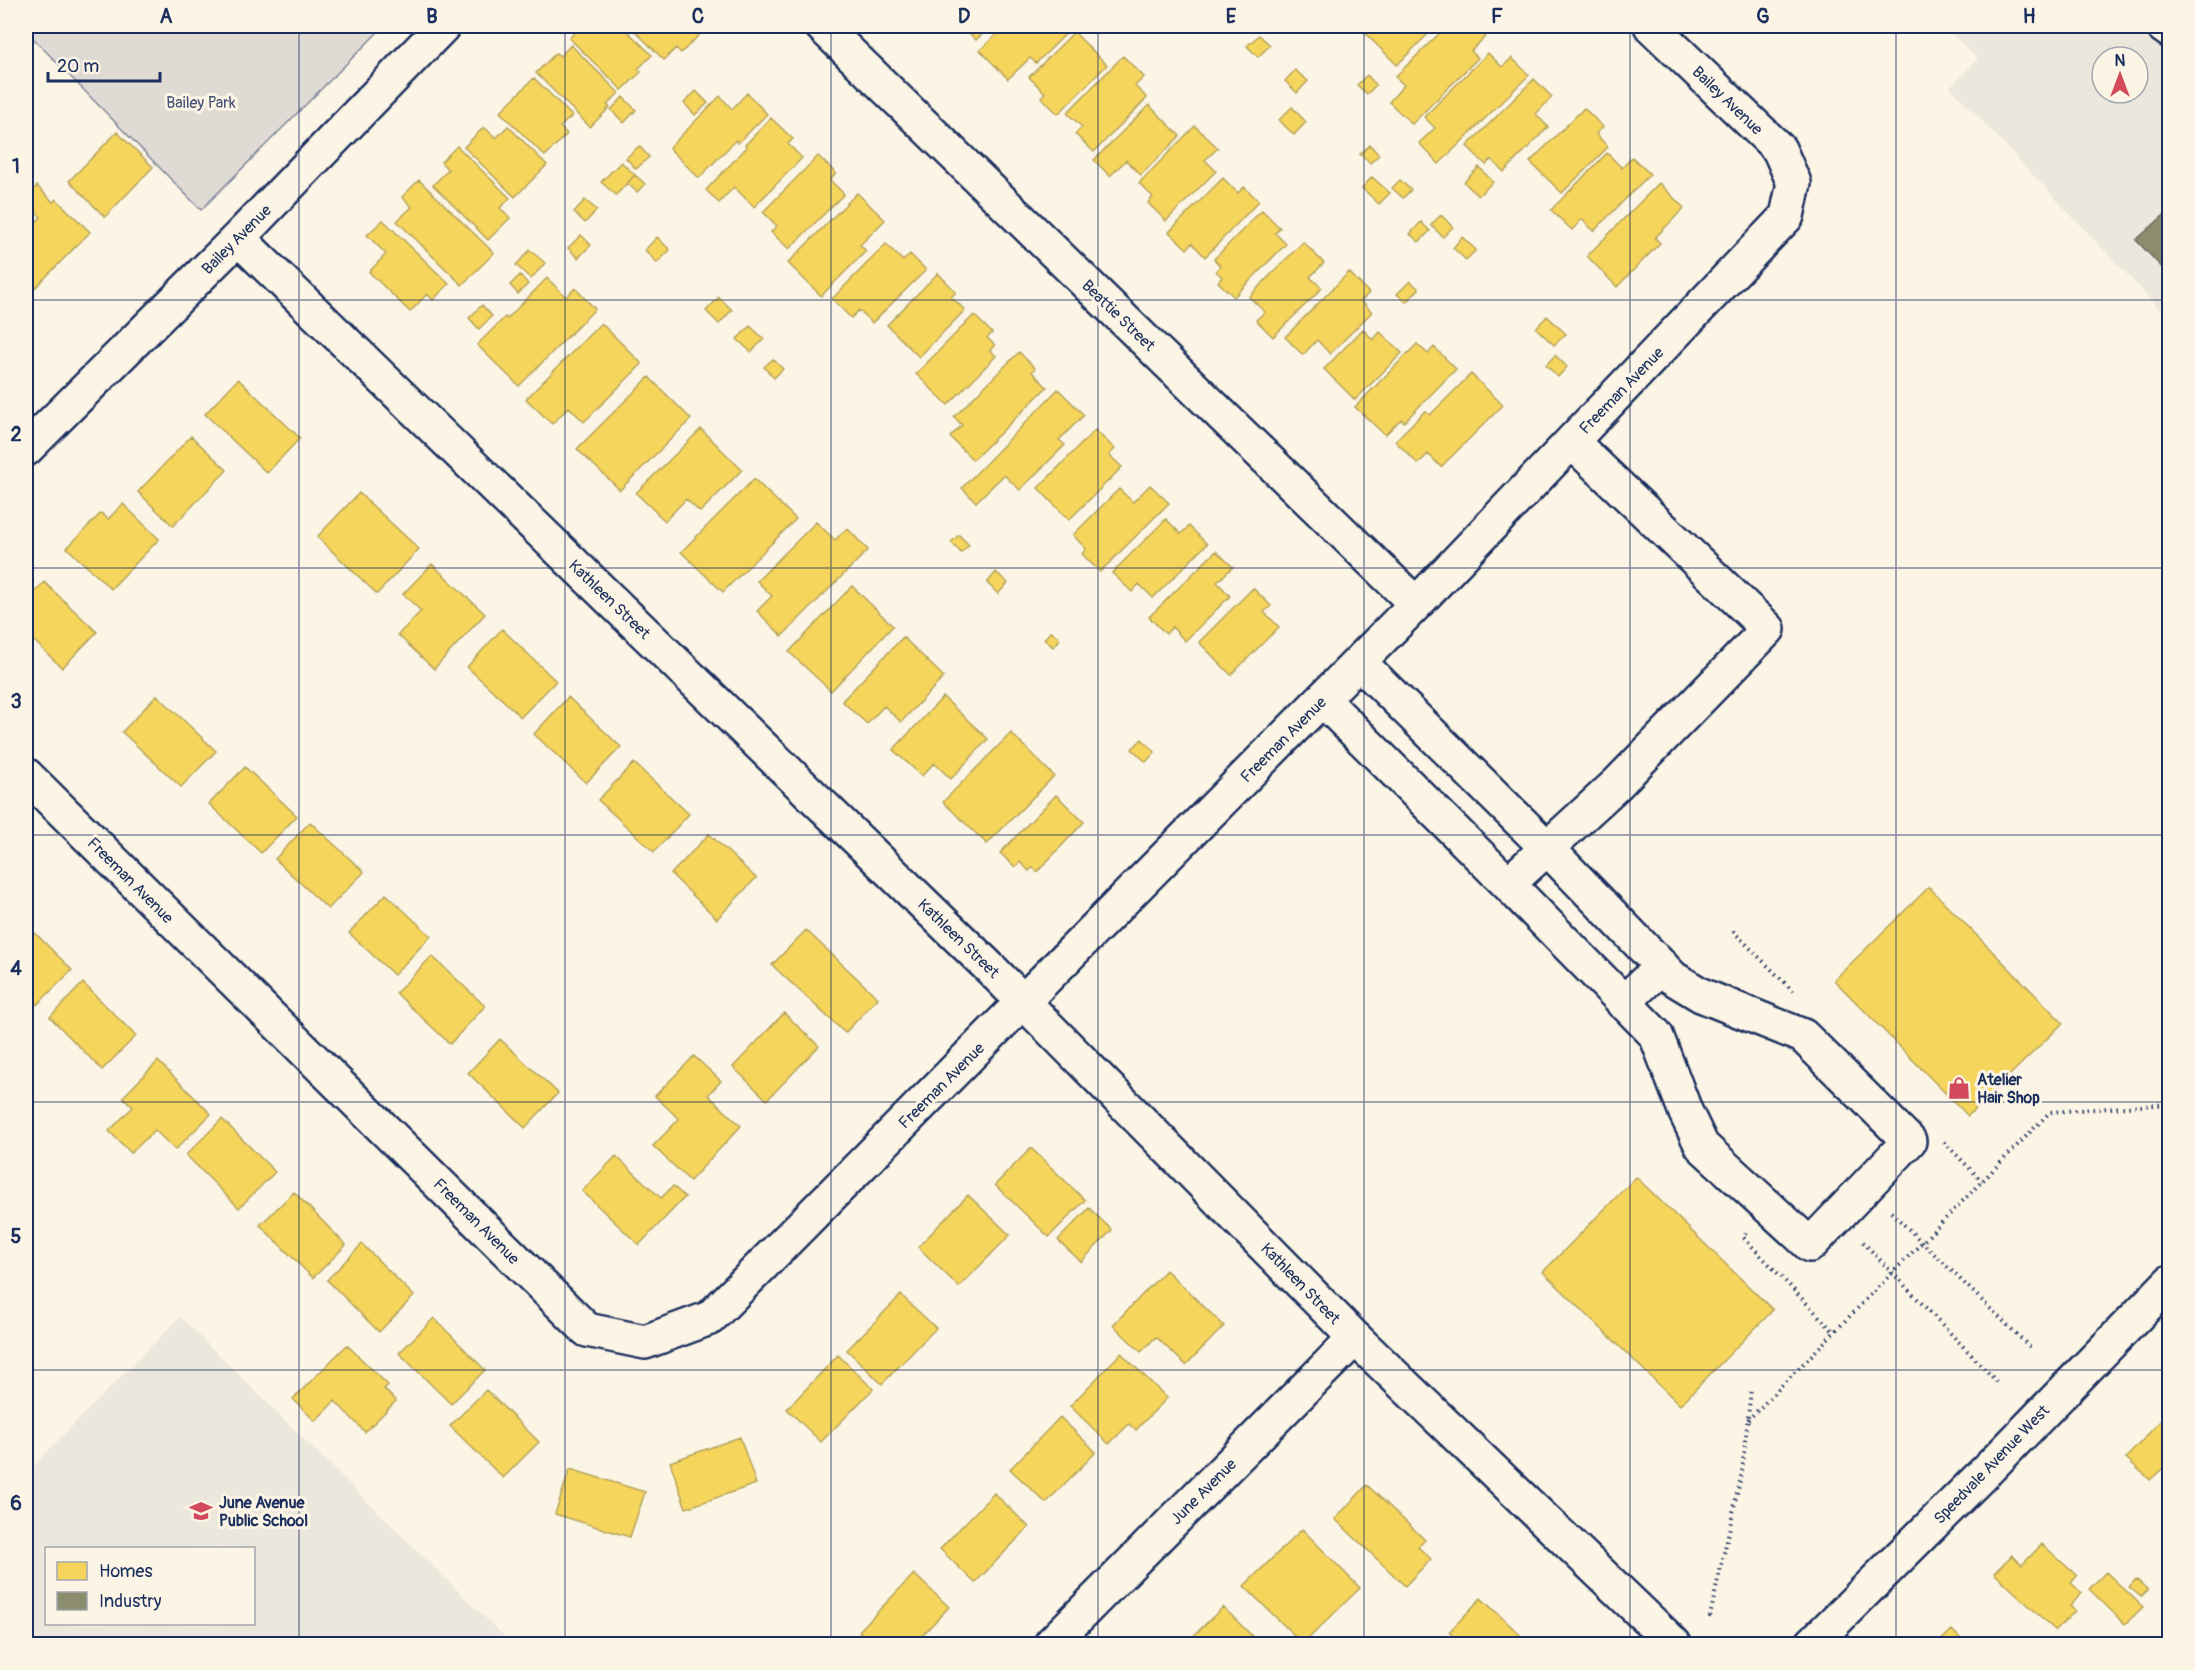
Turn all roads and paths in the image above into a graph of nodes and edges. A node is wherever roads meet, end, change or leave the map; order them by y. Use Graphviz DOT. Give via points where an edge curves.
graph roads {
  1 [pos="443,26"];
  2 [pos="822,26"];
  3 [pos="1652,26"];
  4 [pos="2163,26"];
  5 [pos="2169,32"];
  6 [pos="1794,183"];
  7 [pos="238,238"];
  8 [pos="1572,442"];
  9 [pos="26,449"];
  10 [pos="1416,604"];
  11 [pos="1359,662"];
  12 [pos="1322,699"];
  13 [pos="26,775"];
  14 [pos="1547,848"];
  15 [pos="1508,884"];
  16 [pos="1662,966"];
  17 [pos="1024,1001"];
  18 [pos="1623,1003"];
  19 [pos="2169,1104"];
  20 [pos="1864,1187"];
  21 [pos="1838,1215"];
  22 [pos="1921,1244"];
  23 [pos="1892,1273"];
  24 [pos="2169,1282"];
  25 [pos="1356,1338"];
  26 [pos="2033,1350"];
  27 [pos="1999,1384"];
  28 [pos="1751,1390"];
  29 [pos="1748,1420"];
  30 [pos="1711,1617"];
  31 [pos="1051,1644"];
  32 [pos="1674,1644"];
  33 [pos="1812,1644"];
  1 -- 7 [label="street, Bailey Avenue"];
  2 -- 10 [label="street, Beattie Street"];
  3 -- 6 [label="street, Bailey Avenue" via="1779,149"];
  4 -- 5 [label="street"];
  6 -- 8 [label="street, Freeman Avenue" via="1787,216"];
  7 -- 9 [label="street, Bailey Avenue"];
  7 -- 17 [label="street, Kathleen Street"];
  8 -- 10 [label="street, Freeman Avenue"];
  8 -- 14 [label="street" via="1768,629 1617,784"];
  10 -- 11 [label="street, Freeman Avenue"];
  11 -- 12 [label="street, Freeman Avenue"];
  11 -- 14 [label="street"];
  12 -- 15 [label="street"];
  12 -- 17 [label="street, Freeman Avenue"];
  13 -- 17 [label="street, Freeman Avenue" via="587,1330 645,1342 710,1318"];
  14 -- 15 [label="street"];
  14 -- 16 [label="street"];
  15 -- 18 [label="street"];
  16 -- 18 [label="street"];
  16 -- 20 [label="street" via="1673,978 1701,995 1803,1036 1910,1141"];
  17 -- 25 [label="street, Kathleen Street"];
  18 -- 21 [label="street" via="1656,1035 1702,1146 1810,1245"];
  19 -- 22 [label="path" via="2050,1112"];
  20 -- 21 [label="street"];
  20 -- 22 [label="path"];
  21 -- 23 [label="path"];
  22 -- 23 [label="path"];
  22 -- 26 [label="path"];
  23 -- 27 [label="path"];
  23 -- 29 [label="path"];
  24 -- 33 [label="street, Speedvale Avenue West"];
  25 -- 31 [label="street, June Avenue"];
  25 -- 32 [label="street, Kathleen Street"];
  28 -- 29 [label="path"];
  29 -- 30 [label="path" via="1742,1472"];
}
